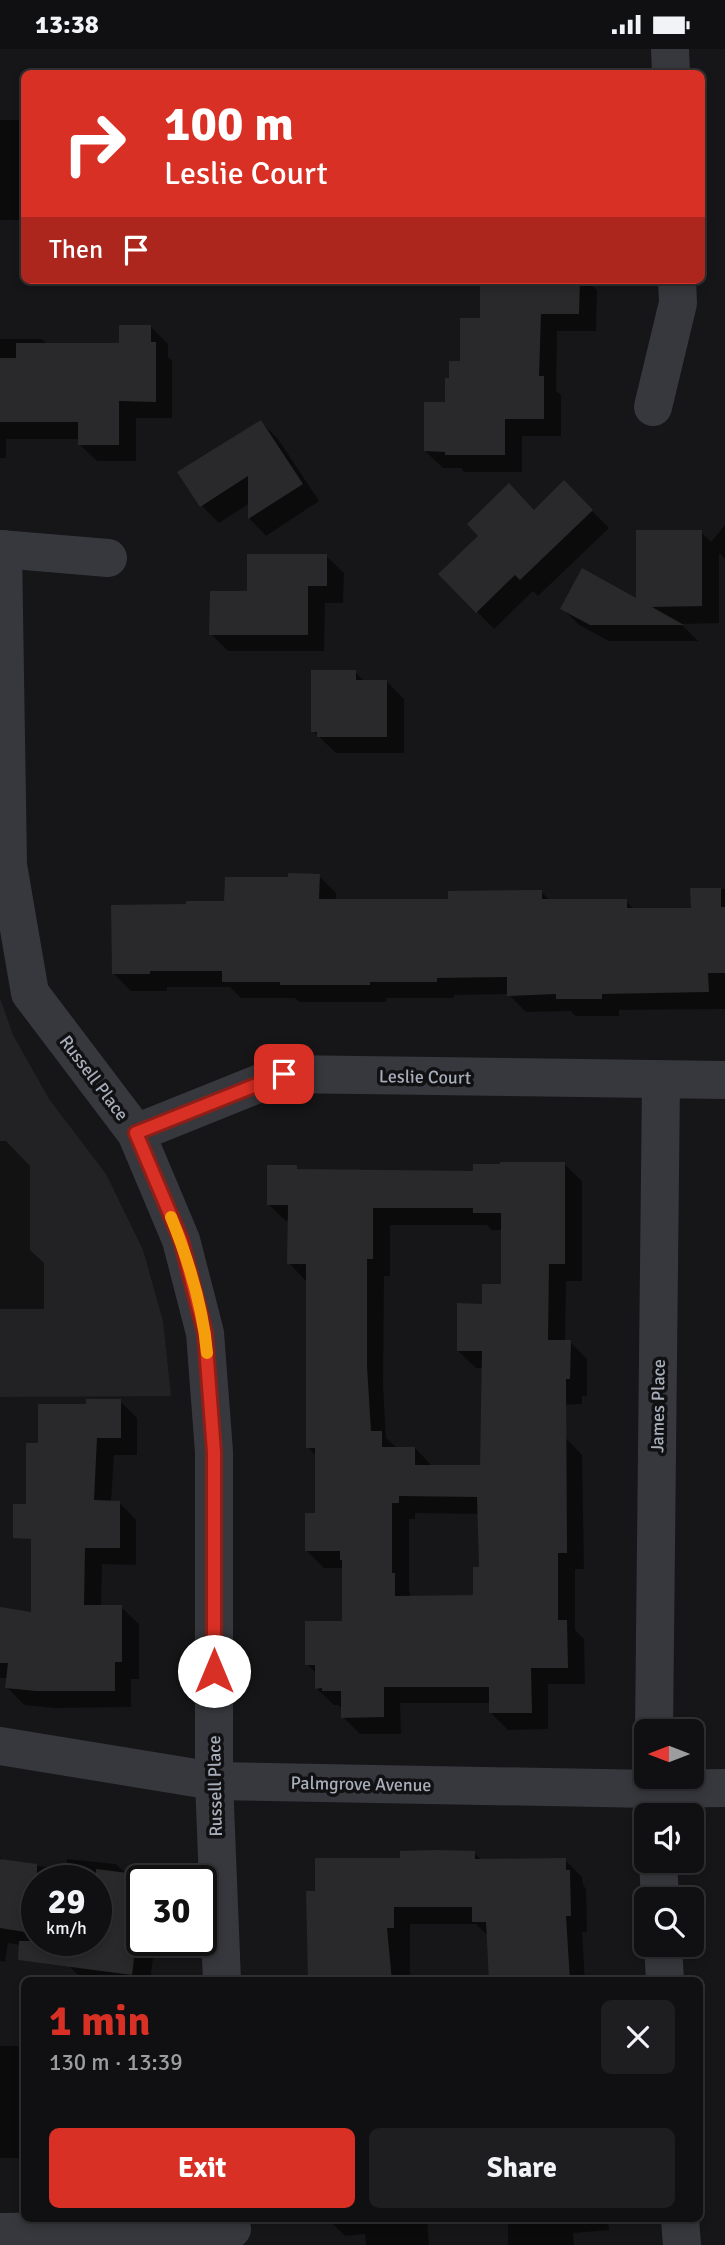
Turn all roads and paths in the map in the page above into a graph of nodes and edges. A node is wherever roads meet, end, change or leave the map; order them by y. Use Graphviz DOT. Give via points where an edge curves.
graph roads {
  1 [pos="670,49"];
  2 [pos="671,70"];
  3 [pos="677,284"];
  4 [pos="653,407"];
  5 [pos="1,549"];
  6 [pos="108,558"];
  7 [pos="725,1080"];
  8 [pos="661,1081"];
  9 [pos="136,1133"];
  10 [pos="654,1719"];
  11 [pos="0,1746"];
  12 [pos="214,1781"];
  13 [pos="725,1787"];
  14 [pos="654,1793"];
  15 [pos="664,1957"];
  16 [pos="222,1977"];
  17 [pos="665,1977"];
  18 [pos="680,2222"];
  19 [pos="232,2231"];
  20 [pos="0,2232"];
  21 [pos="682,2245"];
  1 -- 2 [label="street"];
  3 -- 4 [label="street" via="678,303"];
  5 -- 6 [label="street"];
  5 -- 9 [label="street, Russell Place" via="8,865 30,993"];
  7 -- 8 [label="street, Leslie Court"];
  8 -- 9 [label="street, Leslie Court" via="284,1074"];
  8 -- 10 [label="street, James Place"];
  9 -- 12 [label="street, Russell Place" via="181,1240 205,1333 214,1452"];
  11 -- 12 [label="street, Palmgrove Avenue"];
  12 -- 14 [label="street, Palmgrove Avenue"];
  12 -- 16 [label="street, Russell Place"];
  13 -- 14 [label="street, Palmgrove Avenue"];
  15 -- 17 [label="street"];
  18 -- 21 [label="street"];
  19 -- 20 [label="street"];
}
